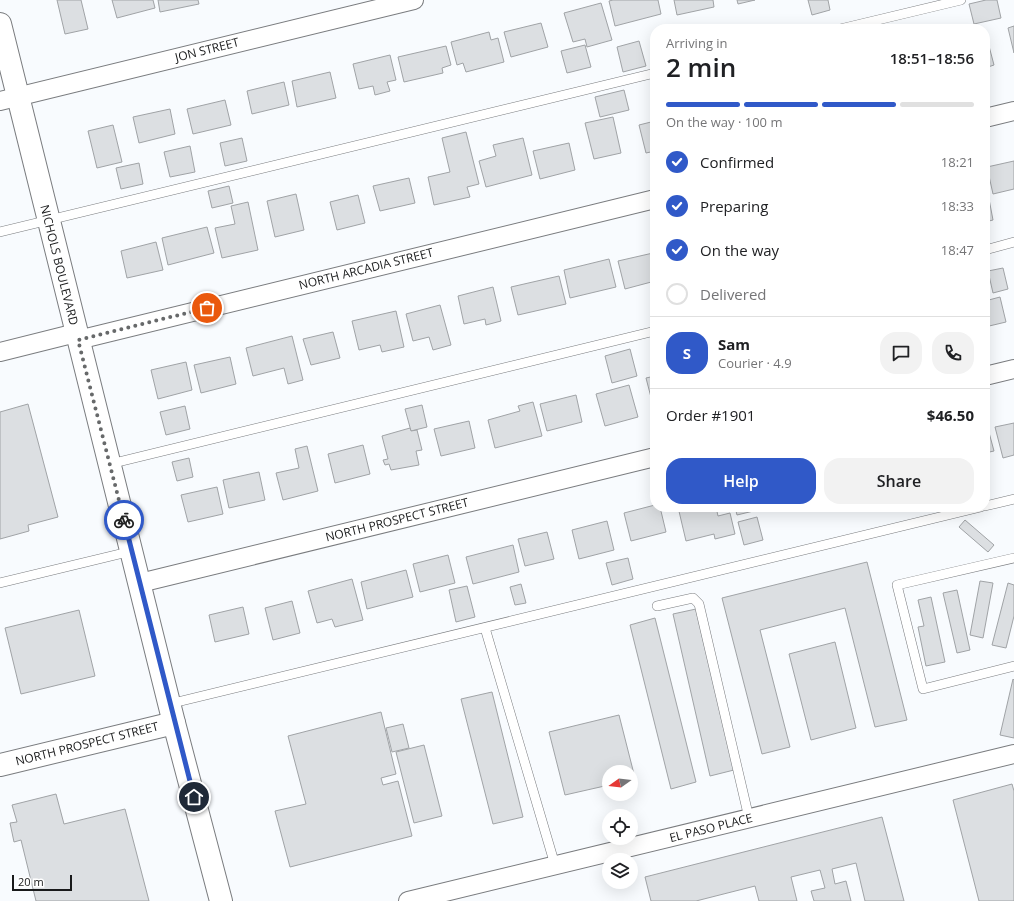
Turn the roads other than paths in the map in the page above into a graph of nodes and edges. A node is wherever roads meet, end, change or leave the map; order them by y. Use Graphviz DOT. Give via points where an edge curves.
graph roads {
  1 [pos="414,0"];
  2 [pos="961,0"];
  3 [pos="0,24"];
  4 [pos="861,24"];
  5 [pos="650,75"];
  6 [pos="9,99"];
  7 [pos="1014,111"];
  8 [pos="990,117"];
  9 [pos="650,200"];
  10 [pos="48,219"];
  11 [pos="0,232"];
  12 [pos="1014,242"];
  13 [pos="990,249"];
  14 [pos="650,332"];
  15 [pos="77,336"];
  16 [pos="0,352"];
  17 [pos="1014,369"];
  18 [pos="990,375"];
  19 [pos="650,458"];
  20 [pos="110,464"];
  21 [pos="1014,499"];
  22 [pos="990,505"];
  23 [pos="961,512"];
  24 [pos="132,551"];
  25 [pos="1014,558"];
  26 [pos="140,582"];
  27 [pos="0,583"];
  28 [pos="657,606"];
  29 [pos="485,628"];
  30 [pos="1014,666"];
  31 [pos="172,714"];
  32 [pos="1014,754"];
  33 [pos="0,765"];
  34 [pos="749,818"];
  35 [pos="555,865"];
  36 [pos="221,901"];
  37 [pos="408,901"];
  1 -- 6 [label="street, JON STREET"];
  2 -- 4 [label="lane"];
  3 -- 6 [label="street, NICHOLS BOULEVARD"];
  5 -- 10 [label="lane"];
  6 -- 10 [label="street, NICHOLS BOULEVARD"];
  7 -- 8 [label="street"];
  9 -- 15 [label="street, NORTH ARCADIA STREET"];
  10 -- 11 [label="lane"];
  10 -- 15 [label="street, NICHOLS BOULEVARD"];
  12 -- 13 [label="lane"];
  14 -- 20 [label="lane"];
  15 -- 16 [label="street, NORTH ARCADIA STREET"];
  15 -- 20 [label="street, NICHOLS BOULEVARD"];
  17 -- 18 [label="street"];
  19 -- 26 [label="street, NORTH PROSPECT STREET"];
  20 -- 24 [label="street, NICHOLS BOULEVARD"];
  21 -- 22 [label="lane"];
  23 -- 29 [label="lane"];
  24 -- 26 [label="street, NICHOLS BOULEVARD"];
  24 -- 27 [label="lane"];
  25 -- 30 [label="lane" via="897,585 922,689"];
  26 -- 31 [label="street, NICHOLS BOULEVARD"];
  28 -- 34 [label="lane" via="693,598 699,604"];
  29 -- 31 [label="lane"];
  29 -- 35 [label="lane"];
  31 -- 33 [label="street, NORTH PROSPECT STREET"];
  31 -- 36 [label="street, NICHOLS BOULEVARD"];
  32 -- 34 [label="street, EL PASO PLACE"];
  34 -- 35 [label="street, EL PASO PLACE"];
  35 -- 37 [label="street, EL PASO PLACE"];
}
